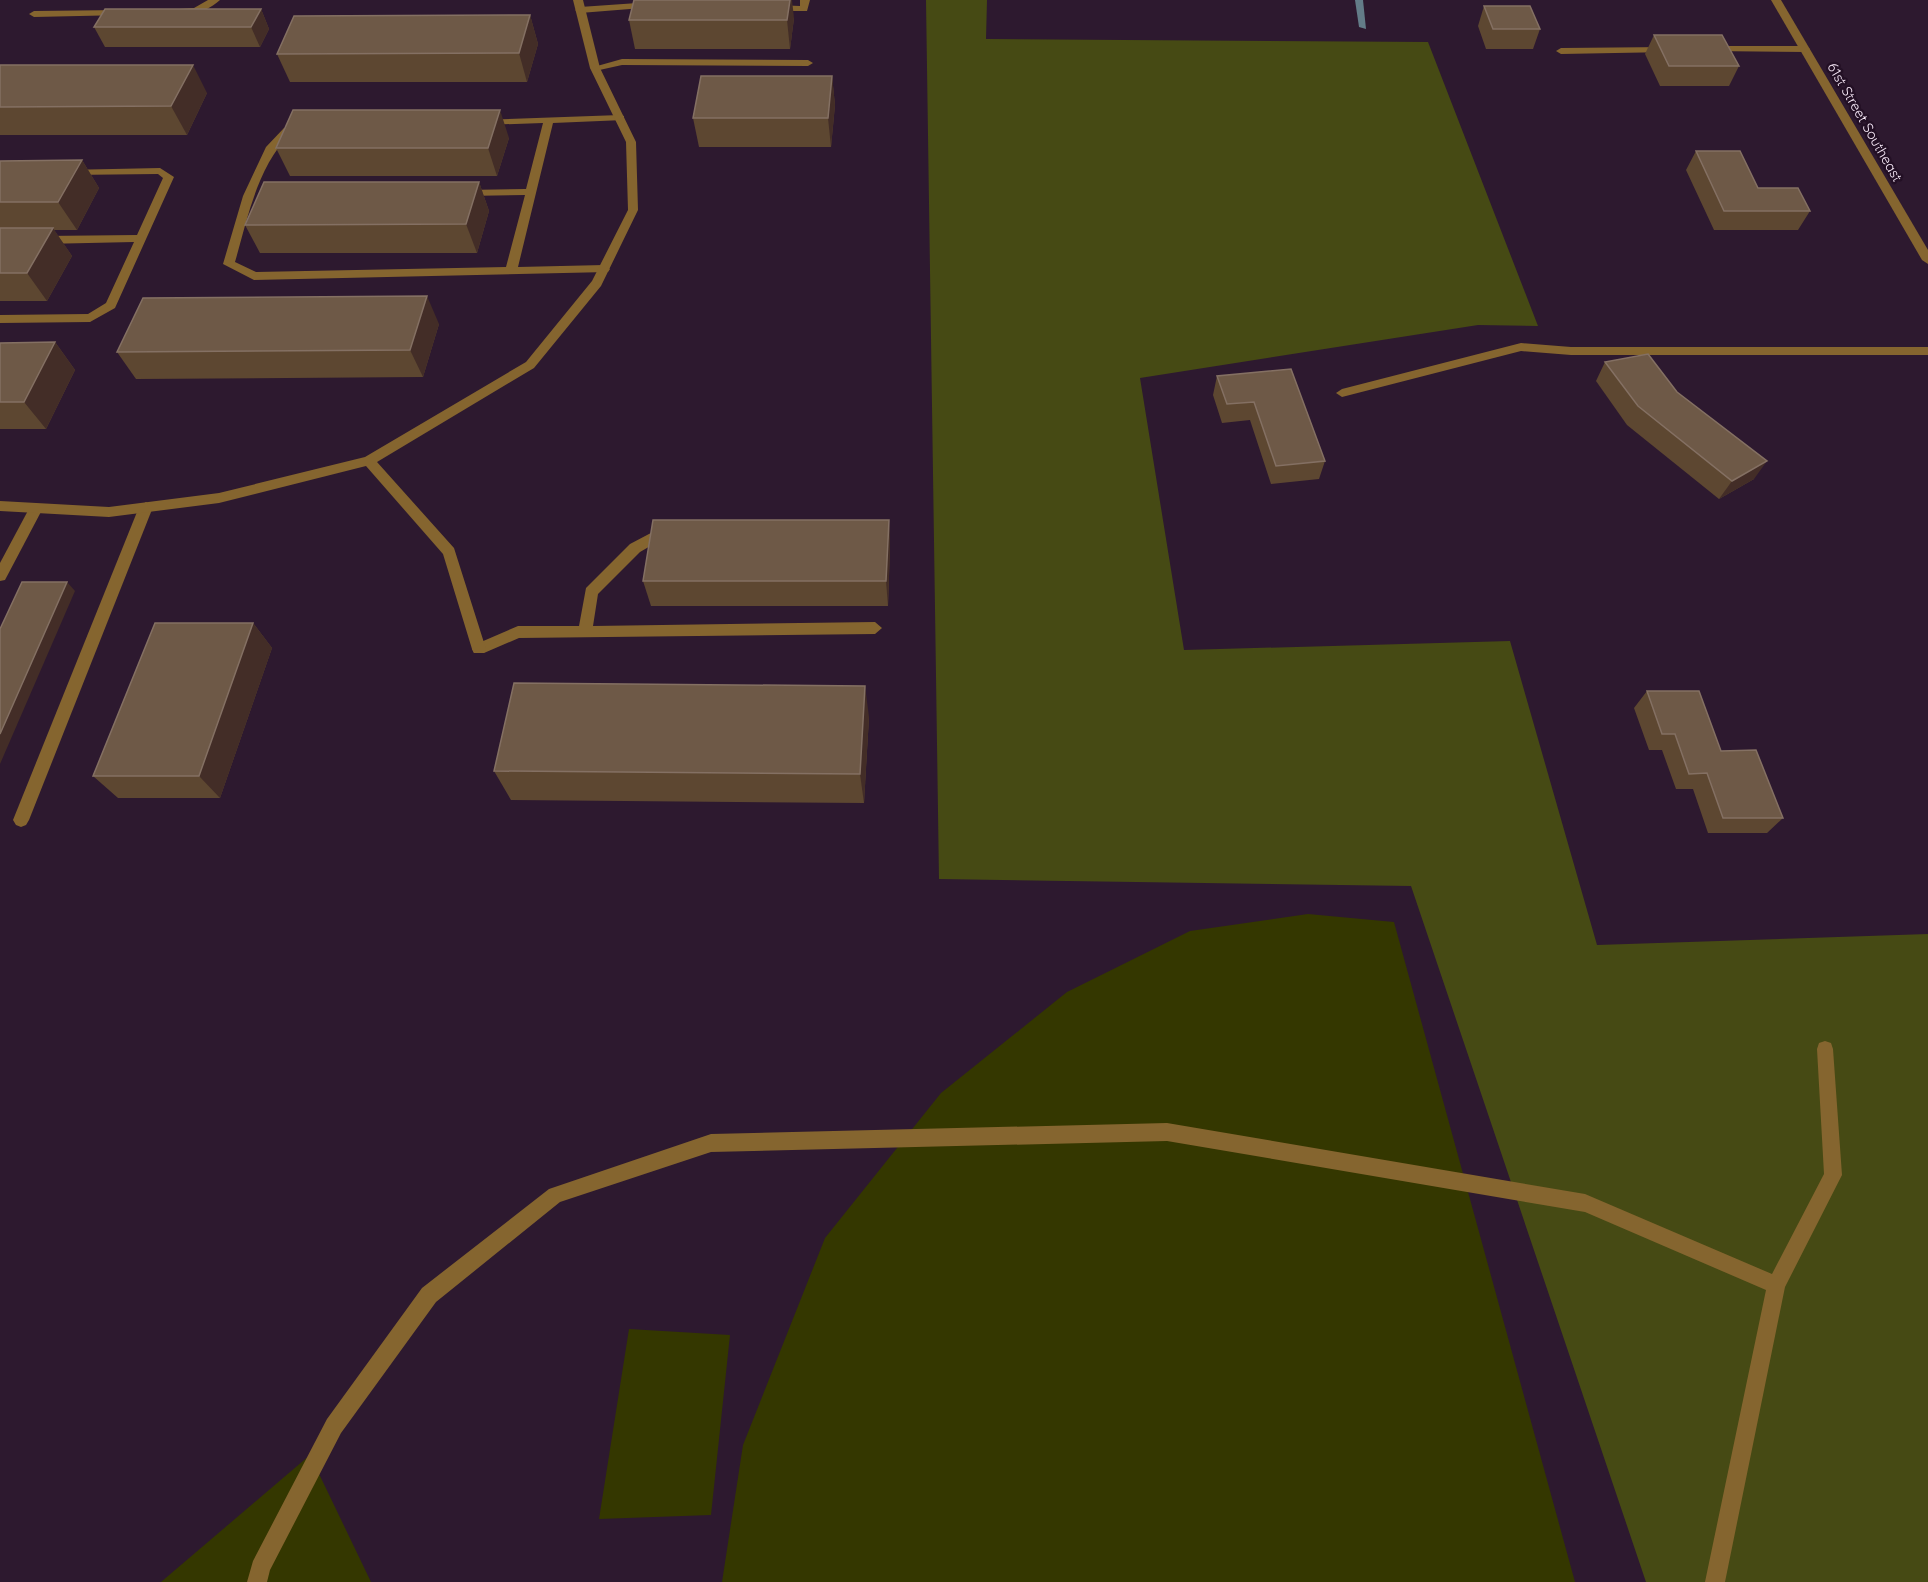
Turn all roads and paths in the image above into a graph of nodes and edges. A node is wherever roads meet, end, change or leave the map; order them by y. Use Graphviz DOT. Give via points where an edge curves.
graph roads {
  1 [pos="215,0"];
  2 [pos="805,0"];
  3 [pos="1776,0"];
  4 [pos="579,5"];
  5 [pos="668,6"];
  6 [pos="770,8"];
  7 [pos="138,12"];
  8 [pos="173,12"];
  9 [pos="34,14"];
  10 [pos="1805,49"];
  11 [pos="1677,50"];
  12 [pos="1700,50"];
  13 [pos="1561,51"];
  14 [pos="808,63"];
  15 [pos="595,68"];
  16 [pos="620,118"];
  17 [pos="549,120"];
  18 [pos="466,123"];
  19 [pos="312,129"];
  20 [pos="57,172"];
  21 [pos="531,192"];
  22 [pos="448,193"];
  23 [pos="142,238"];
  24 [pos="35,241"];
  25 [pos="1928,260"];
  26 [pos="604,269"];
  27 [pos="511,271"];
  28 [pos="0,318"];
  29 [pos="1928,351"];
  30 [pos="1342,393"];
  31 [pos="369,461"];
  32 [pos="0,506"];
  33 [pos="146,507"];
  34 [pos="36,508"];
  35 [pos="674,525"];
  36 [pos="4,559"];
  37 [pos="0,576"];
  38 [pos="875,628"];
  39 [pos="585,632"];
  40 [pos="21,820"];
  41 [pos="1825,1049"];
  42 [pos="1776,1285"];
  43 [pos="257,1582"];
  44 [pos="1715,1582"];
  1 -- 8 [label="street" via="196,11"];
  2 -- 6 [label="street" via="804,9"];
  3 -- 10 [label="street, 61st Street Southeast"];
  4 -- 5 [label="street"];
  4 -- 15 [label="street"];
  7 -- 9 [label="street"];
  10 -- 12 [label="street"];
  10 -- 25 [label="street, 61st Street Southeast"];
  11 -- 13 [label="street"];
  14 -- 15 [label="street" via="622,62"];
  15 -- 16 [label="street"];
  16 -- 17 [label="street"];
  16 -- 26 [label="street" via="631,142 633,210"];
  17 -- 18 [label="street"];
  17 -- 21 [label="street"];
  19 -- 27 [label="street" via="288,130 271,147 229,264 254,276"];
  20 -- 23 [label="street" via="160,171 169,177"];
  21 -- 22 [label="street"];
  21 -- 27 [label="street"];
  23 -- 24 [label="street"];
  23 -- 28 [label="street" via="111,305 90,318"];
  26 -- 27 [label="street"];
  26 -- 31 [label="street" via="597,283 530,365"];
  29 -- 30 [label="street" via="1571,351 1521,347"];
  31 -- 33 [label="street" via="219,498"];
  31 -- 39 [label="street" via="449,552 479,649 518,632"];
  32 -- 34 [label="street"];
  33 -- 34 [label="street" via="109,512"];
  33 -- 40 [label="street"];
  34 -- 36 [label="street"];
  35 -- 39 [label="street" via="635,548 591,592"];
  36 -- 37 [label="street"];
  38 -- 39 [label="street"];
  41 -- 42 [label="street" via="1833,1175"];
  42 -- 43 [label="street" via="1585,1203 1167,1132 711,1143 555,1195 429,1295 334,1426 260,1568"];
  42 -- 44 [label="street"];
}
